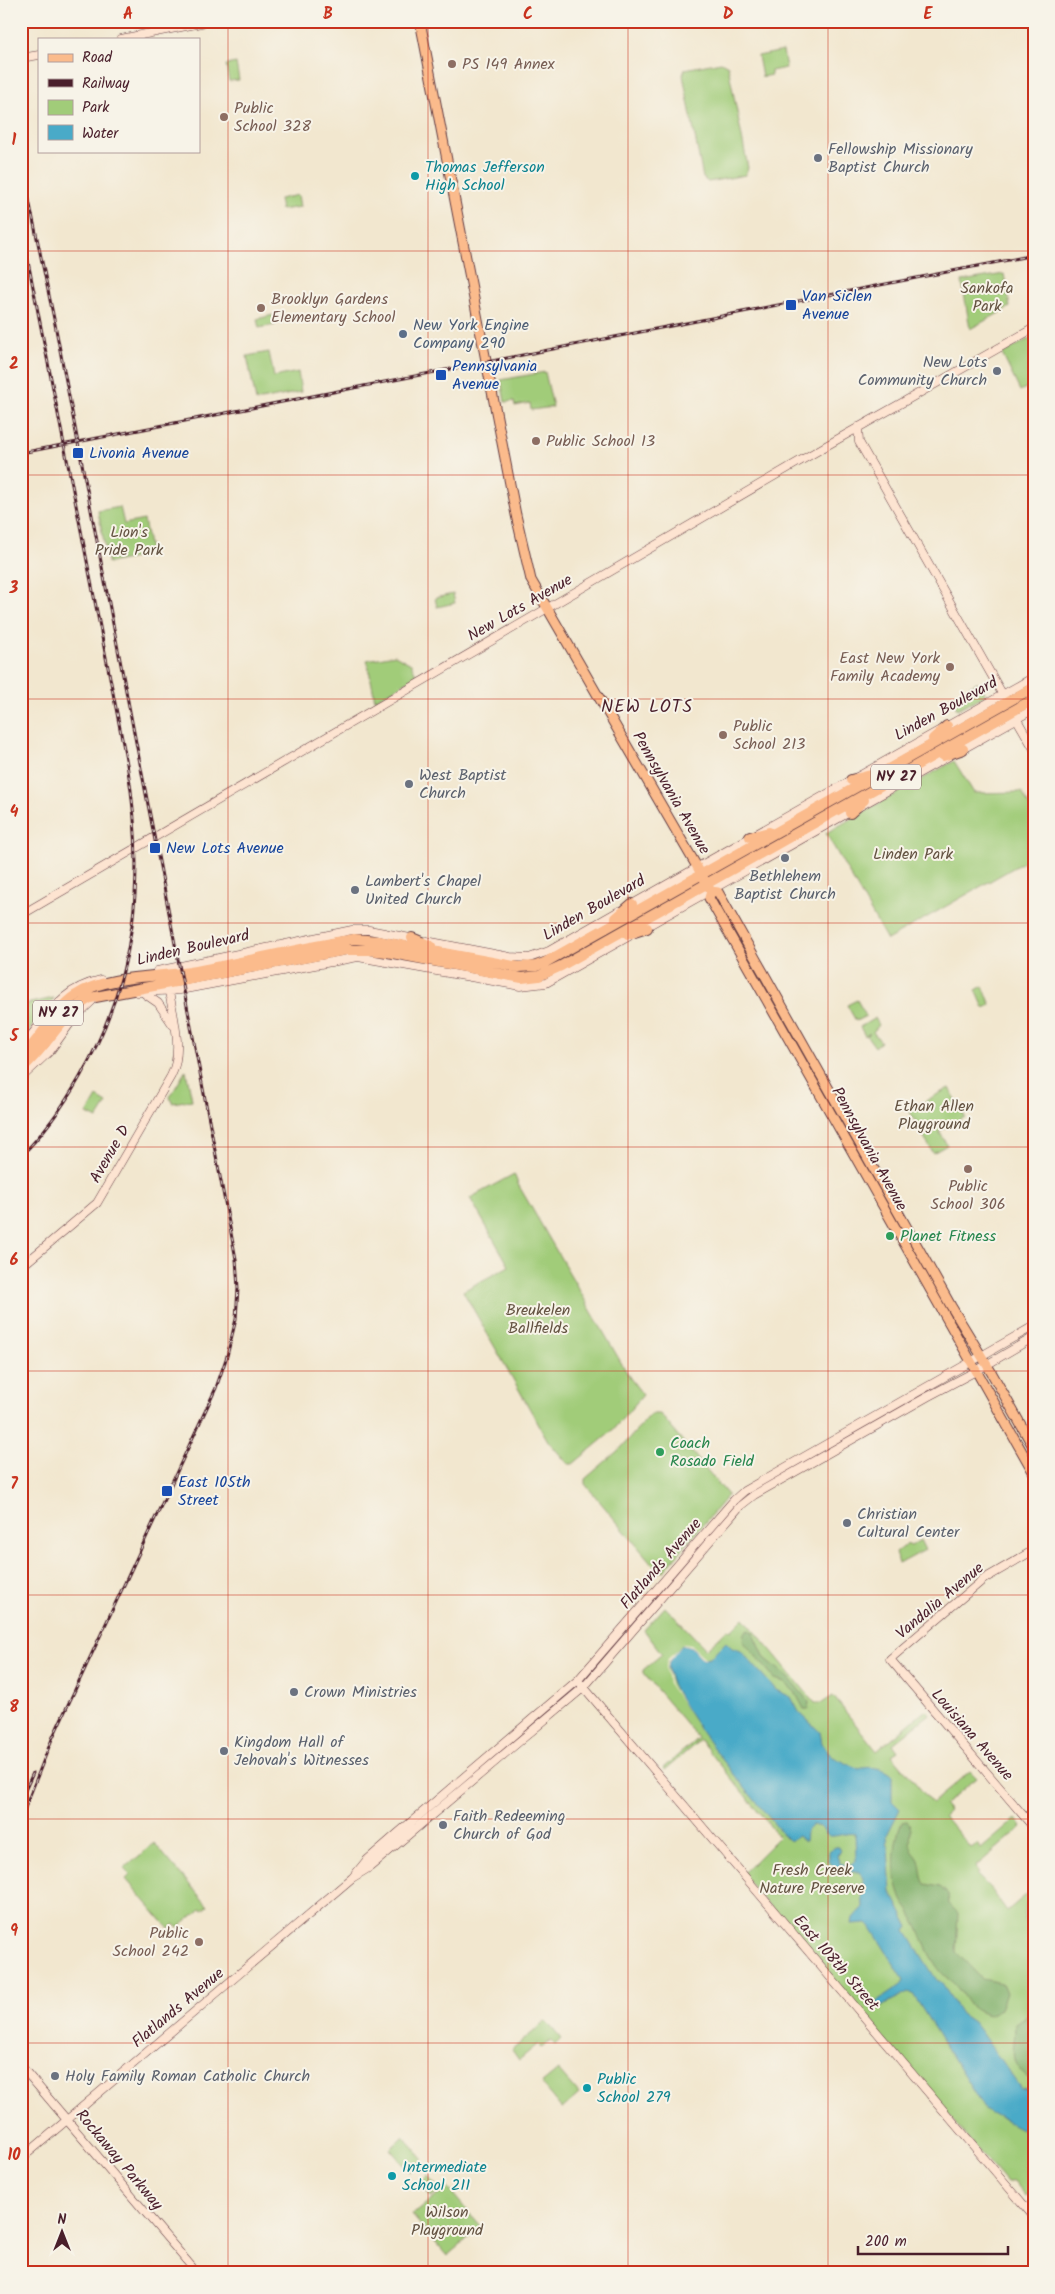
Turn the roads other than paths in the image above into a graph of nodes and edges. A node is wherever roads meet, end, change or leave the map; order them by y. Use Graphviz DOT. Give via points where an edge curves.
graph roads {
  1 [pos="211,21"];
  2 [pos="420,21"];
  3 [pos="126,38"];
  4 [pos="38,55"];
  5 [pos="21,58"];
  6 [pos="1034,328"];
  7 [pos="858,428"];
  8 [pos="546,609"];
  9 [pos="1034,677"];
  10 [pos="1034,687"];
  11 [pos="1034,698"];
  12 [pos="1009,706"];
  13 [pos="1034,709"];
  14 [pos="947,726"];
  15 [pos="963,749"];
  16 [pos="1034,749"];
  17 [pos="919,752"];
  18 [pos="921,763"];
  19 [pos="886,770"];
  20 [pos="851,780"];
  21 [pos="878,787"];
  22 [pos="850,813"];
  23 [pos="782,829"];
  24 [pos="750,837"];
  25 [pos="704,880"];
  26 [pos="632,904"];
  27 [pos="21,915"];
  28 [pos="647,928"];
  29 [pos="604,936"];
  30 [pos="412,938"];
  31 [pos="448,954"];
  32 [pos="121,980"];
  33 [pos="167,983"];
  34 [pos="127,991"];
  35 [pos="143,993"];
  36 [pos="102,995"];
  37 [pos="174,1027"];
  38 [pos="21,1047"];
  39 [pos="21,1057"];
  40 [pos="21,1069"];
  41 [pos="21,1078"];
  42 [pos="21,1267"];
  43 [pos="1034,1326"];
  44 [pos="1034,1337"];
  45 [pos="980,1356"];
  46 [pos="970,1362"];
  47 [pos="987,1365"];
  48 [pos="976,1372"];
  49 [pos="1034,1448"];
  50 [pos="1034,1473"];
  51 [pos="1034,1550"];
  52 [pos="890,1659"];
  53 [pos="578,1680"];
  54 [pos="584,1687"];
  55 [pos="1034,1828"];
  56 [pos="352,1878"];
  57 [pos="21,2066"];
  58 [pos="67,2120"];
  59 [pos="21,2159"];
  60 [pos="1034,2216"];
  61 [pos="197,2273"];
  1 -- 3 [label="street"];
  2 -- 8 [label="main road, Pennsylvania Avenue" via="527,569"];
  4 -- 5 [label="street"];
  6 -- 7 [label="street, New Lots Avenue"];
  7 -- 8 [label="street, New Lots Avenue"];
  7 -- 12 [label="street" via="859,442"];
  8 -- 25 [label="main road, Pennsylvania Avenue"];
  8 -- 27 [label="street, New Lots Avenue"];
  9 -- 12 [label="street, Linden Boulevard"];
  10 -- 12 [label="highway, Linden Boulevard / NY 27"];
  11 -- 12 [label="highway, Linden Boulevard / NY 27"];
  12 -- 13 [label="street, Linden Boulevard"];
  12 -- 14 [label="street, Linden Boulevard"];
  12 -- 15 [label="street, Linden Boulevard"];
  12 -- 16 [label="street"];
  12 -- 17 [label="highway, Linden Boulevard / NY 27"];
  12 -- 18 [label="highway, Linden Boulevard / NY 27"];
  14 -- 17 [label="highway"];
  14 -- 20 [label="street, Linden Boulevard"];
  15 -- 18 [label="highway"];
  15 -- 22 [label="street, Linden Boulevard"];
  17 -- 19 [label="highway, Linden Boulevard / NY 27"];
  18 -- 21 [label="highway, Linden Boulevard / NY 27"];
  19 -- 20 [label="highway"];
  19 -- 23 [label="highway, Linden Boulevard / NY 27"];
  20 -- 24 [label="street, Linden Boulevard"];
  21 -- 22 [label="highway"];
  21 -- 25 [label="highway, Linden Boulevard / NY 27"];
  22 -- 25 [label="street, Linden Boulevard"];
  23 -- 24 [label="highway"];
  23 -- 25 [label="highway, Linden Boulevard / NY 27"];
  24 -- 25 [label="street, Linden Boulevard"];
  25 -- 26 [label="street, Linden Boulevard"];
  25 -- 28 [label="street, Linden Boulevard"];
  25 -- 29 [label="highway, Linden Boulevard / NY 27"];
  25 -- 45 [label="main road, Pennsylvania Avenue" via="718,892"];
  25 -- 46 [label="main road, Pennsylvania Avenue" via="709,898"];
  26 -- 29 [label="highway"];
  26 -- 30 [label="street, Linden Boulevard" via="549,951 529,958"];
  28 -- 29 [label="highway"];
  28 -- 33 [label="street, Linden Boulevard" via="554,980 533,986 358,957"];
  29 -- 31 [label="highway, Linden Boulevard / NY 27" via="536,966 519,967"];
  29 -- 33 [label="highway, Linden Boulevard / NY 27" via="561,966 531,977 514,977 356,949"];
  30 -- 31 [label="highway"];
  30 -- 32 [label="street, Linden Boulevard" via="352,930"];
  31 -- 33 [label="highway, Linden Boulevard / NY 27" via="378,940 354,939"];
  32 -- 33 [label="highway, Linden Boulevard / NY 27"];
  32 -- 38 [label="street, Linden Boulevard" via="97,981 71,990"];
  32 -- 39 [label="highway, Linden Boulevard / NY 27" via="90,988 69,1000"];
  33 -- 34 [label="highway, Linden Boulevard / NY 27"];
  33 -- 35 [label="street, Linden Boulevard"];
  33 -- 37 [label="street, Avenue D"];
  34 -- 35 [label="street, Linden Boulevard"];
  34 -- 36 [label="highway, Linden Boulevard / NY 27"];
  35 -- 37 [label="street" via="158,1003"];
  36 -- 40 [label="highway, Linden Boulevard / NY 27" via="80,1003 38,1054"];
  36 -- 41 [label="street, Linden Boulevard" via="74,1018 50,1052"];
  37 -- 42 [label="street, Avenue D" via="177,1048 174,1070 97,1203"];
  43 -- 45 [label="street, Flatlands Avenue"];
  44 -- 47 [label="street, Flatlands Avenue"];
  45 -- 46 [label="street, Flatlands Avenue"];
  45 -- 47 [label="main road, Pennsylvania Avenue"];
  46 -- 48 [label="main road, Pennsylvania Avenue"];
  46 -- 53 [label="street, Flatlands Avenue" via="744,1491"];
  47 -- 48 [label="street, Flatlands Avenue"];
  47 -- 49 [label="main road, Pennsylvania Avenue"];
  48 -- 50 [label="main road, Pennsylvania Avenue"];
  48 -- 54 [label="street, Flatlands Avenue" via="875,1426 737,1508"];
  51 -- 52 [label="street, Vandalia Avenue" via="984,1579"];
  52 -- 55 [label="street, Louisiana Avenue"];
  53 -- 54 [label="street, East 108th Street"];
  53 -- 56 [label="street, Flatlands Avenue" via="396,1834"];
  54 -- 56 [label="street, Flatlands Avenue" via="370,1868"];
  54 -- 60 [label="street, East 108th Street"];
  56 -- 58 [label="street, Flatlands Avenue"];
  57 -- 58 [label="street, Rockaway Parkway"];
  58 -- 59 [label="street, Flatlands Avenue"];
  58 -- 61 [label="street, Rockaway Parkway"];
}
